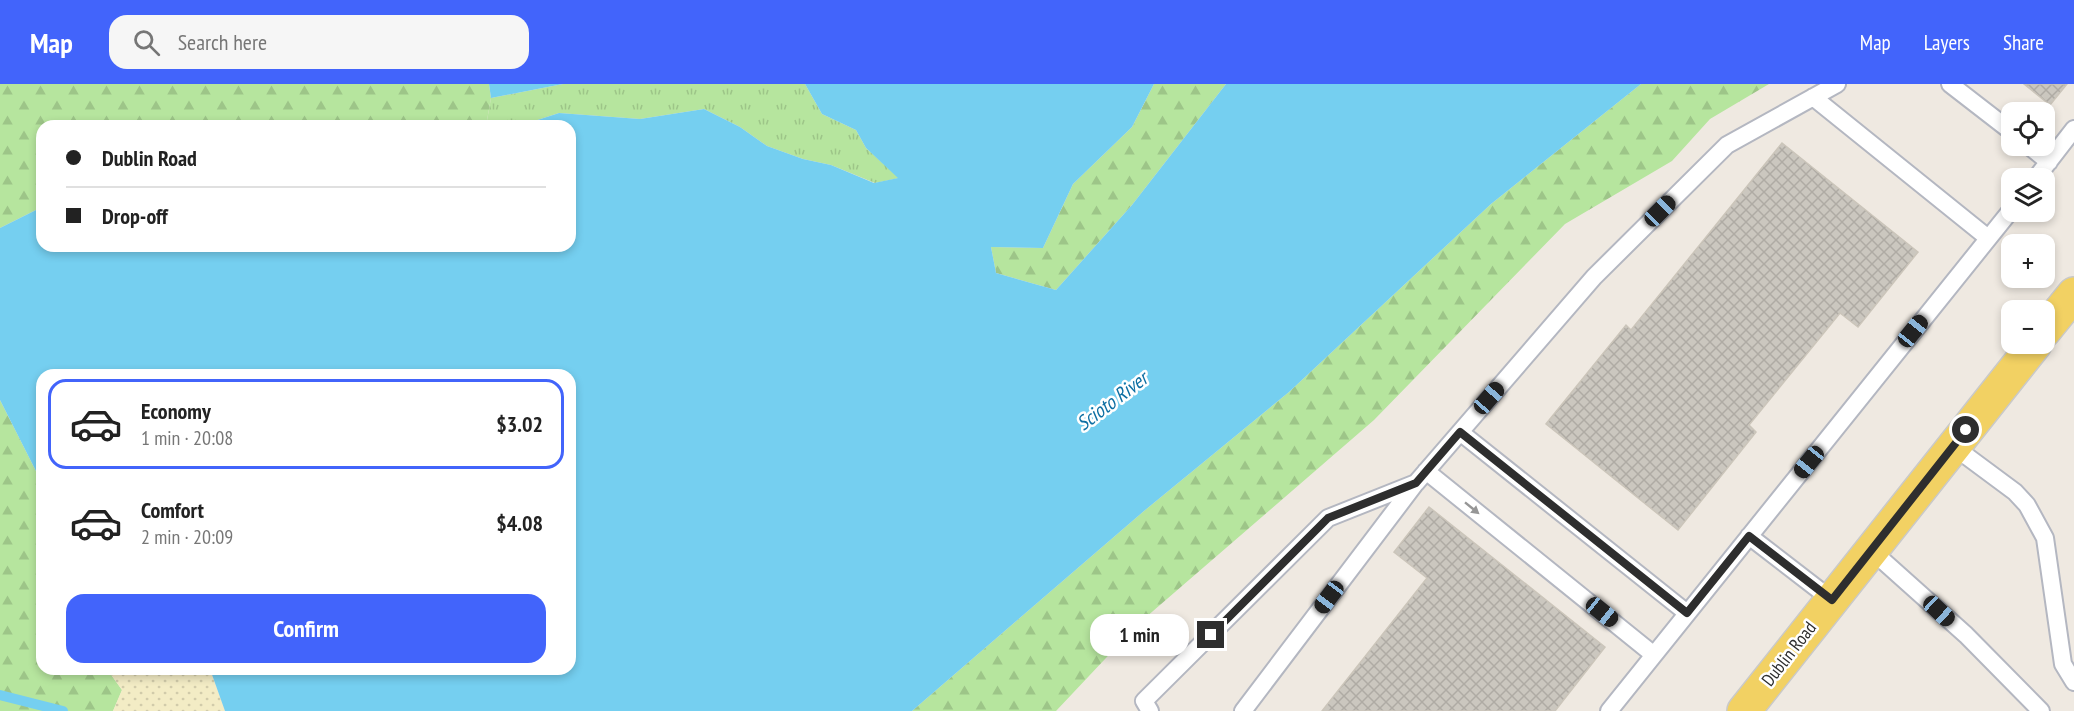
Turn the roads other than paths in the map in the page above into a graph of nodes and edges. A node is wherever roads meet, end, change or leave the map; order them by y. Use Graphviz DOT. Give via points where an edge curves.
graph roads {
  1 [pos="1837,84"];
  2 [pos="1950,84"];
  3 [pos="1813,97"];
  4 [pos="2001,123"];
  5 [pos="2074,129"];
  6 [pos="2042,156"];
  7 [pos="2049,162"];
  8 [pos="2044,168"];
  9 [pos="2001,222"];
  10 [pos="1988,238"];
  11 [pos="2074,294"];
  12 [pos="2055,317"];
  13 [pos="2027,354"];
  14 [pos="1460,432"];
  15 [pos="1953,446"];
  16 [pos="1421,477"];
  17 [pos="1749,536"];
  18 [pos="1871,550"];
  19 [pos="1832,600"];
  20 [pos="1687,613"];
  21 [pos="1654,654"];
  22 [pos="2074,682"];
  23 [pos="1147,706"];
  24 [pos="1243,711"];
  25 [pos="1609,711"];
  26 [pos="1744,711"];
  27 [pos="2041,711"];
  1 -- 3 [label="lane"];
  2 -- 4 [label="lane"];
  3 -- 10 [label="lane"];
  3 -- 14 [label="lane" via="1726,145 1594,277"];
  5 -- 7 [label="lane"];
  6 -- 7 [label="lane"];
  7 -- 8 [label="lane"];
  9 -- 10 [label="lane"];
  10 -- 17 [label="lane"];
  11 -- 12 [label="main road"];
  13 -- 15 [label="main road, Dublin Road"];
  14 -- 16 [label="lane"];
  14 -- 20 [label="lane"];
  15 -- 18 [label="main road, Dublin Road"];
  15 -- 22 [label="lane" via="2014,492 2027,505 2045,538 2062,664"];
  16 -- 21 [label="lane, one-way"];
  16 -- 23 [label="lane" via="1328,518"];
  16 -- 24 [label="lane"];
  17 -- 19 [label="lane"];
  17 -- 20 [label="lane"];
  18 -- 19 [label="main road, Dublin Road"];
  18 -- 27 [label="lane" via="1966,635"];
  19 -- 26 [label="main road, Dublin Road"];
  20 -- 21 [label="lane"];
  21 -- 25 [label="lane"];
}
